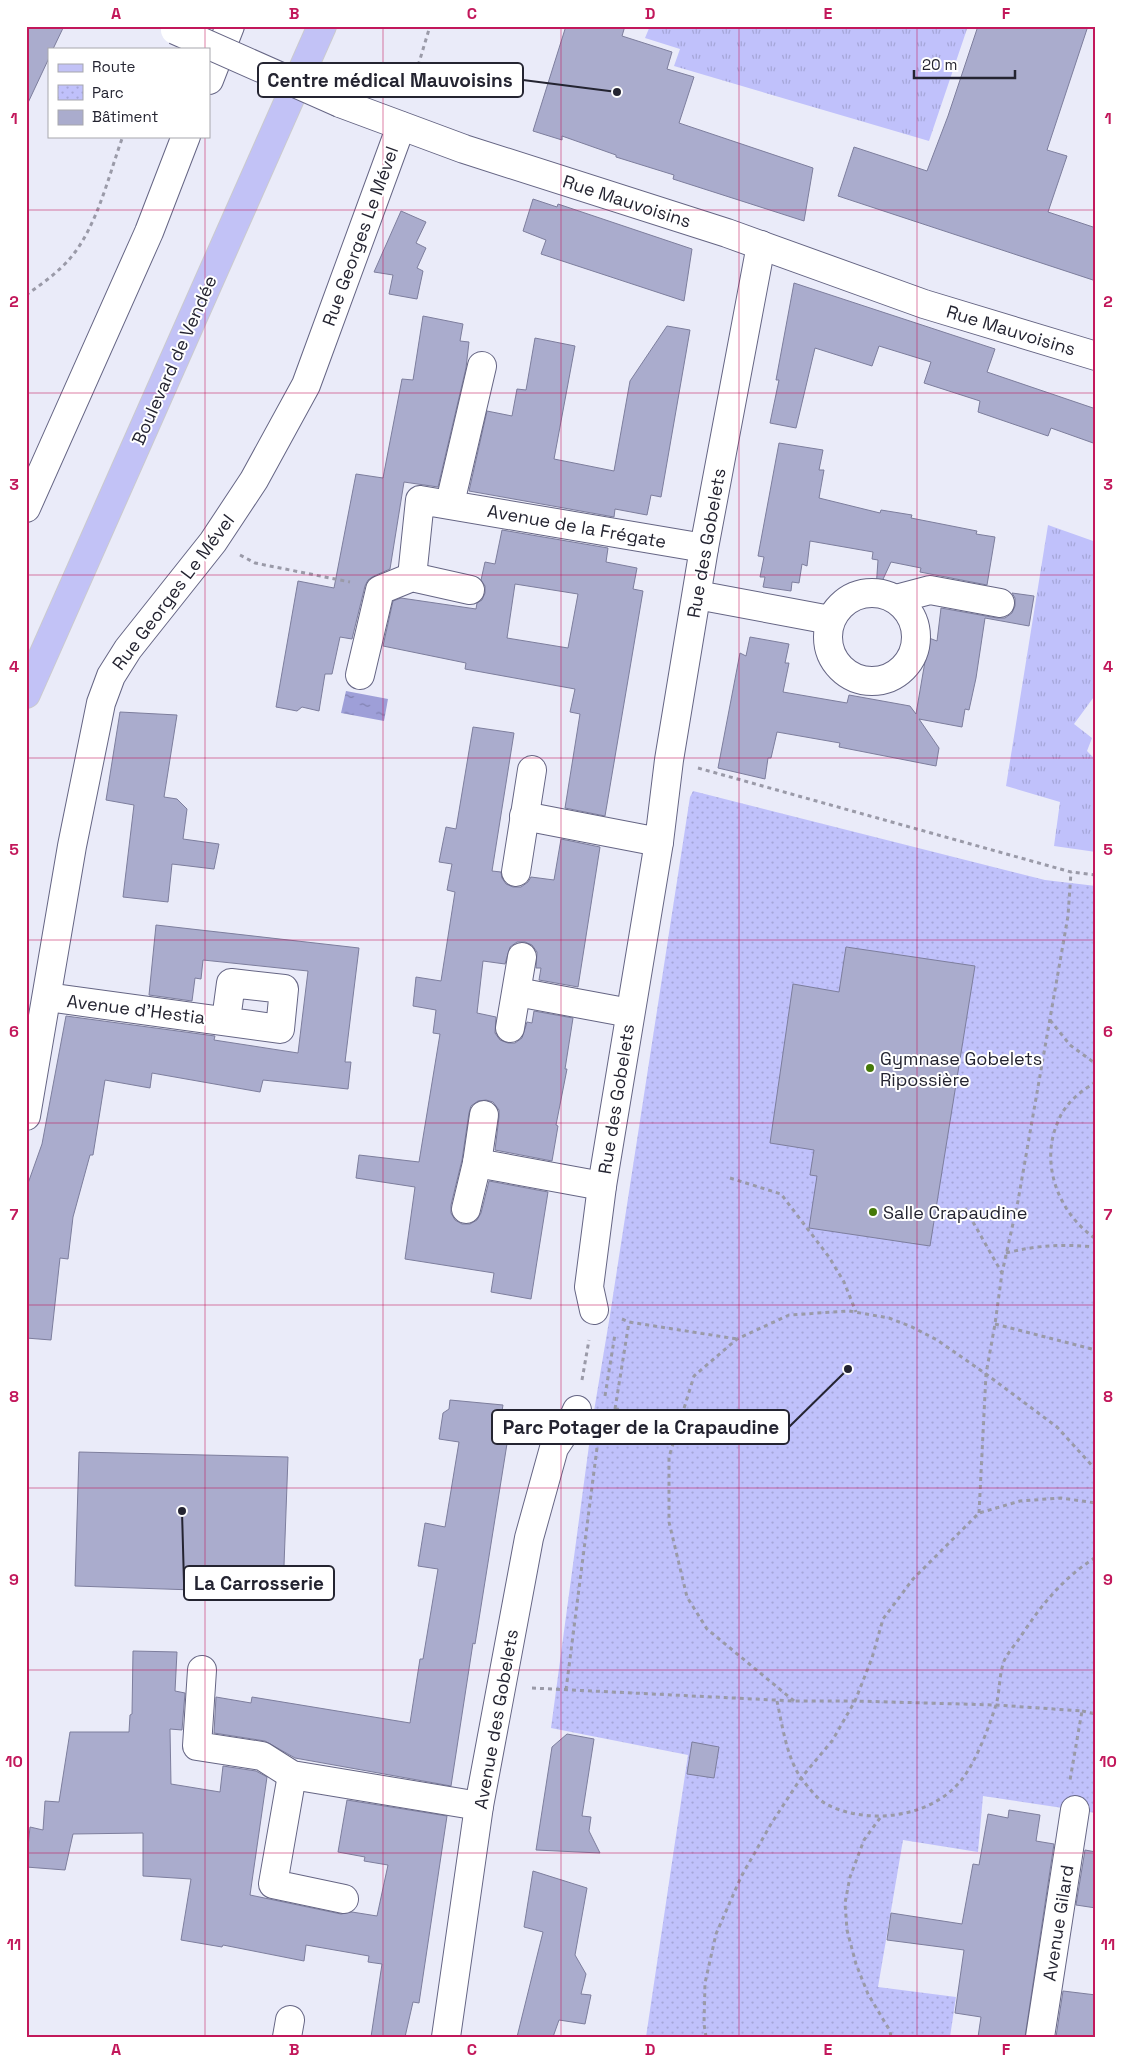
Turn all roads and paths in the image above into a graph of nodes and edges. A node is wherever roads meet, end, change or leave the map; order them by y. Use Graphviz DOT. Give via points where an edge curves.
graph roads {
  1 [pos="230,26"];
  2 [pos="322,26"];
  3 [pos="430,26"];
  4 [pos="170,28"];
  5 [pos="210,77"];
  6 [pos="401,126"];
  7 [pos="122,138"];
  8 [pos="185,138"];
  9 [pos="761,245"];
  10 [pos="26,296"];
  11 [pos="1096,356"];
  12 [pos="482,366"];
  13 [pos="450,504"];
  14 [pos="26,508"];
  15 [pos="214,542"];
  16 [pos="704,548"];
  17 [pos="412,577"];
  18 [pos="380,590"];
  19 [pos="470,590"];
  20 [pos="697,595"];
  21 [pos="896,598"];
  22 [pos="1000,603"];
  23 [pos="830,620"];
  24 [pos="360,675"];
  25 [pos="26,694"];
  26 [pos="669,760"];
  27 [pos="532,770"];
  28 [pos="524,816"];
  29 [pos="659,842"];
  30 [pos="516,872"];
  31 [pos="1071,872"];
  32 [pos="1096,875"];
  33 [pos="522,957"];
  34 [pos="517,992"];
  35 [pos="47,997"];
  36 [pos="630,1013"];
  37 [pos="1049,1019"];
  38 [pos="226,1020"];
  39 [pos="510,1028"];
  40 [pos="1096,1064"];
  41 [pos="1096,1082"];
  42 [pos="484,1115"];
  43 [pos="26,1116"];
  44 [pos="477,1163"];
  45 [pos="730,1178"];
  46 [pos="602,1186"];
  47 [pos="965,1208"];
  48 [pos="466,1209"];
  49 [pos="1096,1239"];
  50 [pos="1096,1247"];
  51 [pos="1006,1253"];
  52 [pos="1002,1273"];
  53 [pos="599,1308"];
  54 [pos="856,1313"];
  55 [pos="629,1322"];
  56 [pos="995,1324"];
  57 [pos="737,1339"];
  58 [pos="1096,1350"];
  59 [pos="986,1374"];
  60 [pos="604,1399"];
  61 [pos="615,1409"];
  62 [pos="574,1416"];
  63 [pos="678,1427"];
  64 [pos="599,1437"];
  65 [pos="1096,1470"];
  66 [pos="1096,1503"];
  67 [pos="979,1513"];
  68 [pos="1096,1557"];
  69 [pos="202,1670"];
  70 [pos="557,1689"];
  71 [pos="566,1690"];
  72 [pos="777,1700"];
  73 [pos="794,1701"];
  74 [pos="855,1701"];
  75 [pos="996,1705"];
  76 [pos="1082,1711"];
  77 [pos="1096,1714"];
  78 [pos="292,1775"];
  79 [pos="801,1778"];
  80 [pos="479,1806"];
  81 [pos="1075,1810"];
  82 [pos="881,1817"];
  83 [pos="344,1899"];
  84 [pos="446,2037"];
  85 [pos="706,2037"];
  86 [pos="891,2037"];
  87 [pos="1040,2037"];
  1 -- 5 [label="street"];
  2 -- 25 [label="main road, Boulevard de Vendée"];
  3 -- 6 [label="path"];
  4 -- 6 [label="street, Rue Mauvoisins, bridge" via="340,103"];
  6 -- 9 [label="street, Rue Mauvoisins"];
  6 -- 15 [label="street, Rue Georges Le Mével" via="306,385 254,480"];
  7 -- 10 [label="path" via="84,238 72,256 46,282"];
  8 -- 14 [label="street" via="149,232"];
  9 -- 11 [label="street, Rue Mauvoisins" via="924,304"];
  9 -- 16 [label="street, Rue des Gobelets"];
  12 -- 13 [label="street"];
  13 -- 16 [label="street, Avenue de la Frégate"];
  13 -- 17 [label="street, Avenue de la Frégate" via="420,500"];
  15 -- 18 [label="path" via="255,563"];
  15 -- 35 [label="street, Rue Georges Le Mével" via="128,649 111,676 101,703 72,846"];
  16 -- 20 [label="street, Rue des Gobelets"];
  17 -- 18 [label="street"];
  17 -- 19 [label="street"];
  18 -- 24 [label="street"];
  20 -- 23 [label="street"];
  20 -- 26 [label="street, Rue des Gobelets"];
  21 -- 22 [label="street" via="930,590"];
  21 -- 23 [label="street" via="874,592 853,597 841,605"];
  21 -- 23 [label="street" via="910,616 918,637 914,655 905,669 891,678 875,682 857,679 845,672 832,656 828,640"];
  26 -- 29 [label="street, Rue des Gobelets"];
  26 -- 31 [label="path"];
  27 -- 28 [label="street"];
  28 -- 29 [label="street"];
  28 -- 30 [label="street"];
  29 -- 36 [label="street, Rue des Gobelets"];
  31 -- 32 [label="path"];
  31 -- 37 [label="path" via="1068,916"];
  33 -- 34 [label="street"];
  34 -- 36 [label="street, Rue des Gobelets"];
  34 -- 39 [label="street"];
  35 -- 38 [label="street, Avenue d'Hestia"];
  35 -- 43 [label="street, Rue Georges Le Mével"];
  36 -- 46 [label="street, Rue des Gobelets"];
  37 -- 40 [label="path" via="1070,1045"];
  37 -- 51 [label="path"];
  41 -- 49 [label="path" via="1063,1110 1053,1134 1050,1158 1054,1184 1067,1210"];
  42 -- 44 [label="street"];
  44 -- 46 [label="street, Rue des Gobelets"];
  44 -- 48 [label="street"];
  45 -- 54 [label="path" via="781,1194 829,1257 844,1282"];
  46 -- 53 [label="street, Rue des Gobelets"];
  47 -- 52 [label="path"];
  50 -- 51 [label="path" via="1063,1244"];
  51 -- 52 [label="path"];
  52 -- 56 [label="path"];
  53 -- 55 [label="path"];
  53 -- 60 [label="path" via="615,1335"];
  53 -- 62 [label="path"];
  54 -- 57 [label="path" via="789,1315"];
  54 -- 59 [label="path" via="889,1318 912,1327"];
  55 -- 57 [label="path"];
  55 -- 61 [label="path"];
  56 -- 58 [label="path"];
  56 -- 59 [label="path"];
  57 -- 63 [label="path" via="694,1376"];
  59 -- 65 [label="path" via="1057,1426"];
  59 -- 67 [label="path"];
  61 -- 62 [label="path" via="592,1423"];
  61 -- 63 [label="path" via="652,1416"];
  62 -- 80 [label="street, Avenue des Gobelets" via="554,1448 529,1538"];
  63 -- 73 [label="path" via="670,1457 669,1522 687,1597 706,1629"];
  64 -- 71 [label="path"];
  66 -- 67 [label="path" via="1061,1498 1020,1501"];
  67 -- 74 [label="path" via="914,1579 884,1619"];
  68 -- 75 [label="path" via="1063,1582 1043,1603 1004,1661"];
  69 -- 78 [label="street" via="197,1746 262,1756"];
  70 -- 71 [label="path"];
  71 -- 72 [label="path"];
  72 -- 73 [label="path"];
  72 -- 79 [label="path" via="786,1744"];
  73 -- 74 [label="path"];
  74 -- 75 [label="path"];
  74 -- 79 [label="path" via="832,1741"];
  75 -- 76 [label="path"];
  75 -- 82 [label="path" via="976,1755 962,1778 942,1797 918,1810"];
  76 -- 77 [label="path"];
  76 -- 81 [label="path" via="1068,1786"];
  78 -- 80 [label="street"];
  78 -- 83 [label="street" via="273,1884"];
  79 -- 82 [label="path" via="824,1803 852,1814"];
  79 -- 85 [label="path" via="741,1877 716,1934 705,1983"];
  80 -- 84 [label="street, Avenue des Gobelets"];
  81 -- 87 [label="street, Avenue Gilard"];
  82 -- 86 [label="path" via="864,1840 850,1877 845,1903 847,1930 856,1964"];
}
